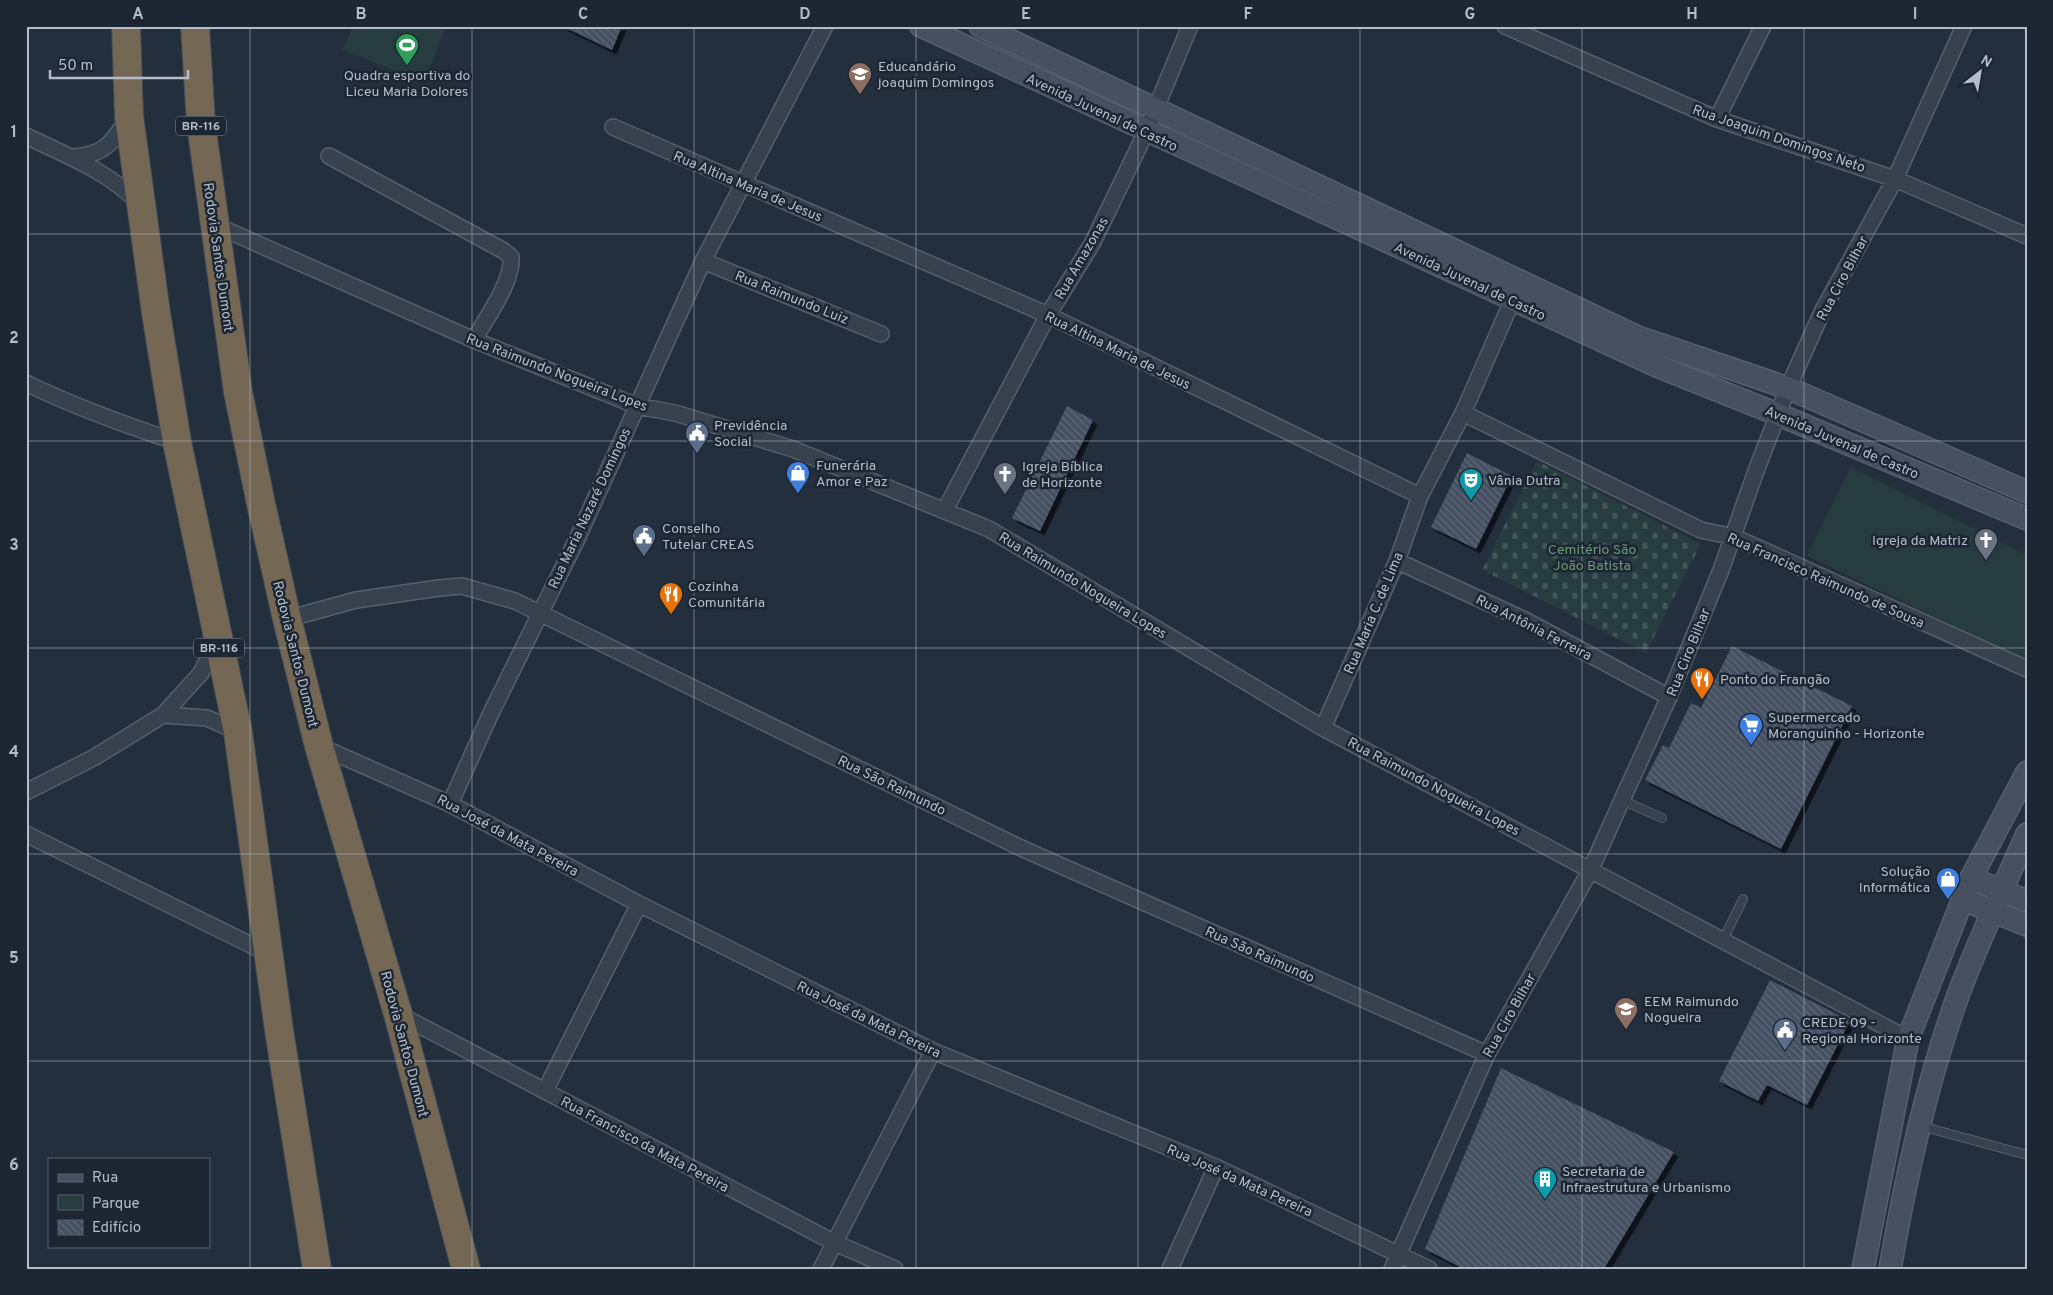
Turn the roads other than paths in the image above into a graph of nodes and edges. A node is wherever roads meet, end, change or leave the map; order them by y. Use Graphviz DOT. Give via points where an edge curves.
graph roads {
  1 [pos="126,26"];
  2 [pos="194,26"];
  3 [pos="825,26"];
  4 [pos="921,26"];
  5 [pos="980,26"];
  6 [pos="1190,26"];
  7 [pos="1505,26"];
  8 [pos="1763,26"];
  9 [pos="1964,26"];
  10 [pos="1155,109"];
  11 [pos="129,116"];
  12 [pos="1717,119"];
  13 [pos="613,127"];
  14 [pos="1146,132"];
  15 [pos="26,136"];
  16 [pos="329,156"];
  17 [pos="70,157"];
  18 [pos="1895,179"];
  19 [pos="742,185"];
  20 [pos="140,202"];
  21 [pos="214,225"];
  22 [pos="2027,236"];
  23 [pos="703,261"];
  24 [pos="1512,301"];
  25 [pos="1048,315"];
  26 [pos="881,334"];
  27 [pos="474,340"];
  28 [pos="26,383"];
  29 [pos="1788,388"];
  30 [pos="637,406"];
  31 [pos="1463,413"];
  32 [pos="1777,414"];
  33 [pos="177,442"];
  34 [pos="2027,492"];
  35 [pos="1420,496"];
  36 [pos="945,510"];
  37 [pos="2027,519"];
  38 [pos="1734,537"];
  39 [pos="1397,561"];
  40 [pos="539,614"];
  41 [pos="287,619"];
  42 [pos="217,640"];
  43 [pos="2027,669"];
  44 [pos="1669,697"];
  45 [pos="163,715"];
  46 [pos="1323,728"];
  47 [pos="238,732"];
  48 [pos="319,746"];
  49 [pos="2027,772"];
  50 [pos="26,792"];
  51 [pos="1622,800"];
  52 [pos="450,804"];
  53 [pos="1662,818"];
  54 [pos="26,834"];
  55 [pos="2027,834"];
  56 [pos="1590,869"];
  57 [pos="1971,878"];
  58 [pos="2001,891"];
  59 [pos="1743,899"];
  60 [pos="1962,899"];
  61 [pos="2027,901"];
  62 [pos="639,904"];
  63 [pos="1994,912"];
  64 [pos="2027,925"];
  65 [pos="1723,940"];
  66 [pos="269,954"];
  67 [pos="398,1014"];
  68 [pos="1908,1039"];
  69 [pos="933,1051"];
  70 [pos="1487,1054"];
  71 [pos="545,1091"];
  72 [pos="1919,1126"];
  73 [pos="2027,1155"];
  74 [pos="1216,1167"];
  75 [pos="835,1243"];
  76 [pos="1400,1255"];
  77 [pos="317,1269"];
  78 [pos="466,1269"];
  79 [pos="821,1269"];
  80 [pos="895,1269"];
  81 [pos="1170,1269"];
  82 [pos="1392,1269"];
  83 [pos="1429,1269"];
  84 [pos="1863,1269"];
  85 [pos="1890,1269"];
  1 -- 11 [label="highway, BR-116"];
  2 -- 21 [label="highway, Rodovia Santos Dumont / BR-116" via="201,124"];
  3 -- 19 [label="street, Rua Maria Nazaré Domingos"];
  4 -- 14 [label="street, Avenida Juvenal de Castro"];
  5 -- 10 [label="street, Avenida Juvenal de Castro"];
  6 -- 10 [label="street, Rua Amazonas"];
  7 -- 12 [label="street, Rua Joaquim Domingos Neto"];
  8 -- 12 [label="street"];
  9 -- 18 [label="street, Rua Ciro Bilhar"];
  10 -- 14 [label="street, Rua Amazonas"];
  10 -- 29 [label="street, Avenida Juvenal de Castro" via="1638,337"];
  11 -- 17 [label="street" via="104,148 88,156"];
  11 -- 20 [label="highway, BR-116"];
  12 -- 18 [label="street, Rua Joaquim Domingos Neto"];
  13 -- 19 [label="street, Rua Altina Maria de Jesus"];
  14 -- 24 [label="street, Avenida Juvenal de Castro"];
  14 -- 25 [label="street, Rua Amazonas" via="1092,244"];
  15 -- 17 [label="street"];
  16 -- 27 [label="street" via="511,257 507,281"];
  17 -- 20 [label="street" via="106,176"];
  18 -- 22 [label="street, Rua Joaquim Domingos Neto"];
  18 -- 29 [label="street, Rua Ciro Bilhar" via="1823,310"];
  19 -- 23 [label="street, Rua Maria Nazaré Domingos"];
  19 -- 25 [label="street, Rua Altina Maria de Jesus"];
  20 -- 33 [label="highway, BR-116"];
  21 -- 27 [label="street, Rua Raimundo Nogueira Lopes"];
  21 -- 41 [label="highway, Rodovia Santos Dumont / BR-116" via="238,392"];
  23 -- 26 [label="street, Rua Raimundo Luiz"];
  23 -- 30 [label="street, Rua Maria Nazaré Domingos"];
  24 -- 31 [label="street"];
  24 -- 32 [label="street, Avenida Juvenal de Castro" via="1657,366"];
  25 -- 35 [label="street, Rua Altina Maria de Jesus"];
  25 -- 36 [label="street, Rua Amazonas"];
  27 -- 30 [label="street, Rua Raimundo Nogueira Lopes"];
  28 -- 33 [label="street" via="67,403"];
  29 -- 32 [label="street, Rua Ciro Bilhar"];
  29 -- 34 [label="street, Avenida Juvenal de Castro"];
  30 -- 36 [label="street, Rua Raimundo Nogueira Lopes" via="793,449"];
  30 -- 40 [label="street, Rua Maria Nazaré Domingos"];
  31 -- 35 [label="street"];
  31 -- 38 [label="street, Rua Francisco Raimundo de Sousa" via="1701,530"];
  32 -- 37 [label="street, Avenida Juvenal de Castro"];
  32 -- 38 [label="street, Rua Ciro Bilhar"];
  33 -- 42 [label="highway, BR-116"];
  35 -- 39 [label="street, Rua Maria C. de Lima"];
  36 -- 46 [label="street, Rua Raimundo Nogueira Lopes" via="1008,538"];
  38 -- 43 [label="street, Rua Francisco Raimundo de Sousa"];
  38 -- 44 [label="street, Rua Ciro Bilhar"];
  39 -- 44 [label="street, Rua Antônia Ferreira" via="1525,620"];
  39 -- 46 [label="street, Rua Maria C. de Lima"];
  40 -- 41 [label="street, Rua São Raimundo" via="515,601 462,586 395,593"];
  40 -- 52 [label="street, Rua Maria Nazaré Domingos"];
  40 -- 70 [label="street, Rua São Raimundo" via="1020,848"];
  41 -- 48 [label="highway, Rodovia Santos Dumont / BR-116"];
  42 -- 45 [label="street" via="201,672"];
  42 -- 47 [label="highway, BR-116"];
  44 -- 51 [label="street, Rua Ciro Bilhar"];
  45 -- 47 [label="street" via="206,718"];
  45 -- 50 [label="street" via="95,757"];
  46 -- 56 [label="street, Rua Raimundo Nogueira Lopes"];
  47 -- 66 [label="highway, BR-116"];
  48 -- 52 [label="street, Rua José da Mata Pereira"];
  48 -- 67 [label="highway, Rodovia Santos Dumont / BR-116"];
  49 -- 57 [label="street"];
  51 -- 53 [label="lane"];
  51 -- 56 [label="street, Rua Ciro Bilhar"];
  52 -- 62 [label="street, Rua José da Mata Pereira"];
  54 -- 66 [label="street"];
  55 -- 58 [label="street"];
  56 -- 65 [label="street, Rua Raimundo Nogueira Lopes"];
  56 -- 70 [label="street, Rua Ciro Bilhar"];
  57 -- 58 [label="street"];
  57 -- 60 [label="street"];
  58 -- 61 [label="street"];
  58 -- 63 [label="street"];
  59 -- 65 [label="lane"];
  60 -- 63 [label="street"];
  60 -- 68 [label="street"];
  62 -- 69 [label="street, Rua José da Mata Pereira"];
  62 -- 71 [label="street"];
  63 -- 64 [label="street"];
  63 -- 72 [label="street" via="1960,990"];
  65 -- 68 [label="street, Rua Raimundo Nogueira Lopes"];
  66 -- 77 [label="highway, BR-116"];
  67 -- 71 [label="street, Rua Francisco da Mata Pereira"];
  67 -- 78 [label="highway, Rodovia Santos Dumont / BR-116"];
  68 -- 84 [label="street"];
  69 -- 74 [label="street, Rua José da Mata Pereira"];
  69 -- 75 [label="street"];
  70 -- 76 [label="street, Rua Ciro Bilhar"];
  71 -- 75 [label="street, Rua Francisco da Mata Pereira"];
  72 -- 73 [label="lane"];
  72 -- 85 [label="street"];
  74 -- 76 [label="street, Rua José da Mata Pereira"];
  74 -- 81 [label="street"];
  75 -- 79 [label="street"];
  75 -- 80 [label="street, Rua Francisco da Mata Pereira"];
  76 -- 82 [label="street, Rua Ciro Bilhar"];
  76 -- 83 [label="street, Rua José da Mata Pereira"];
}
